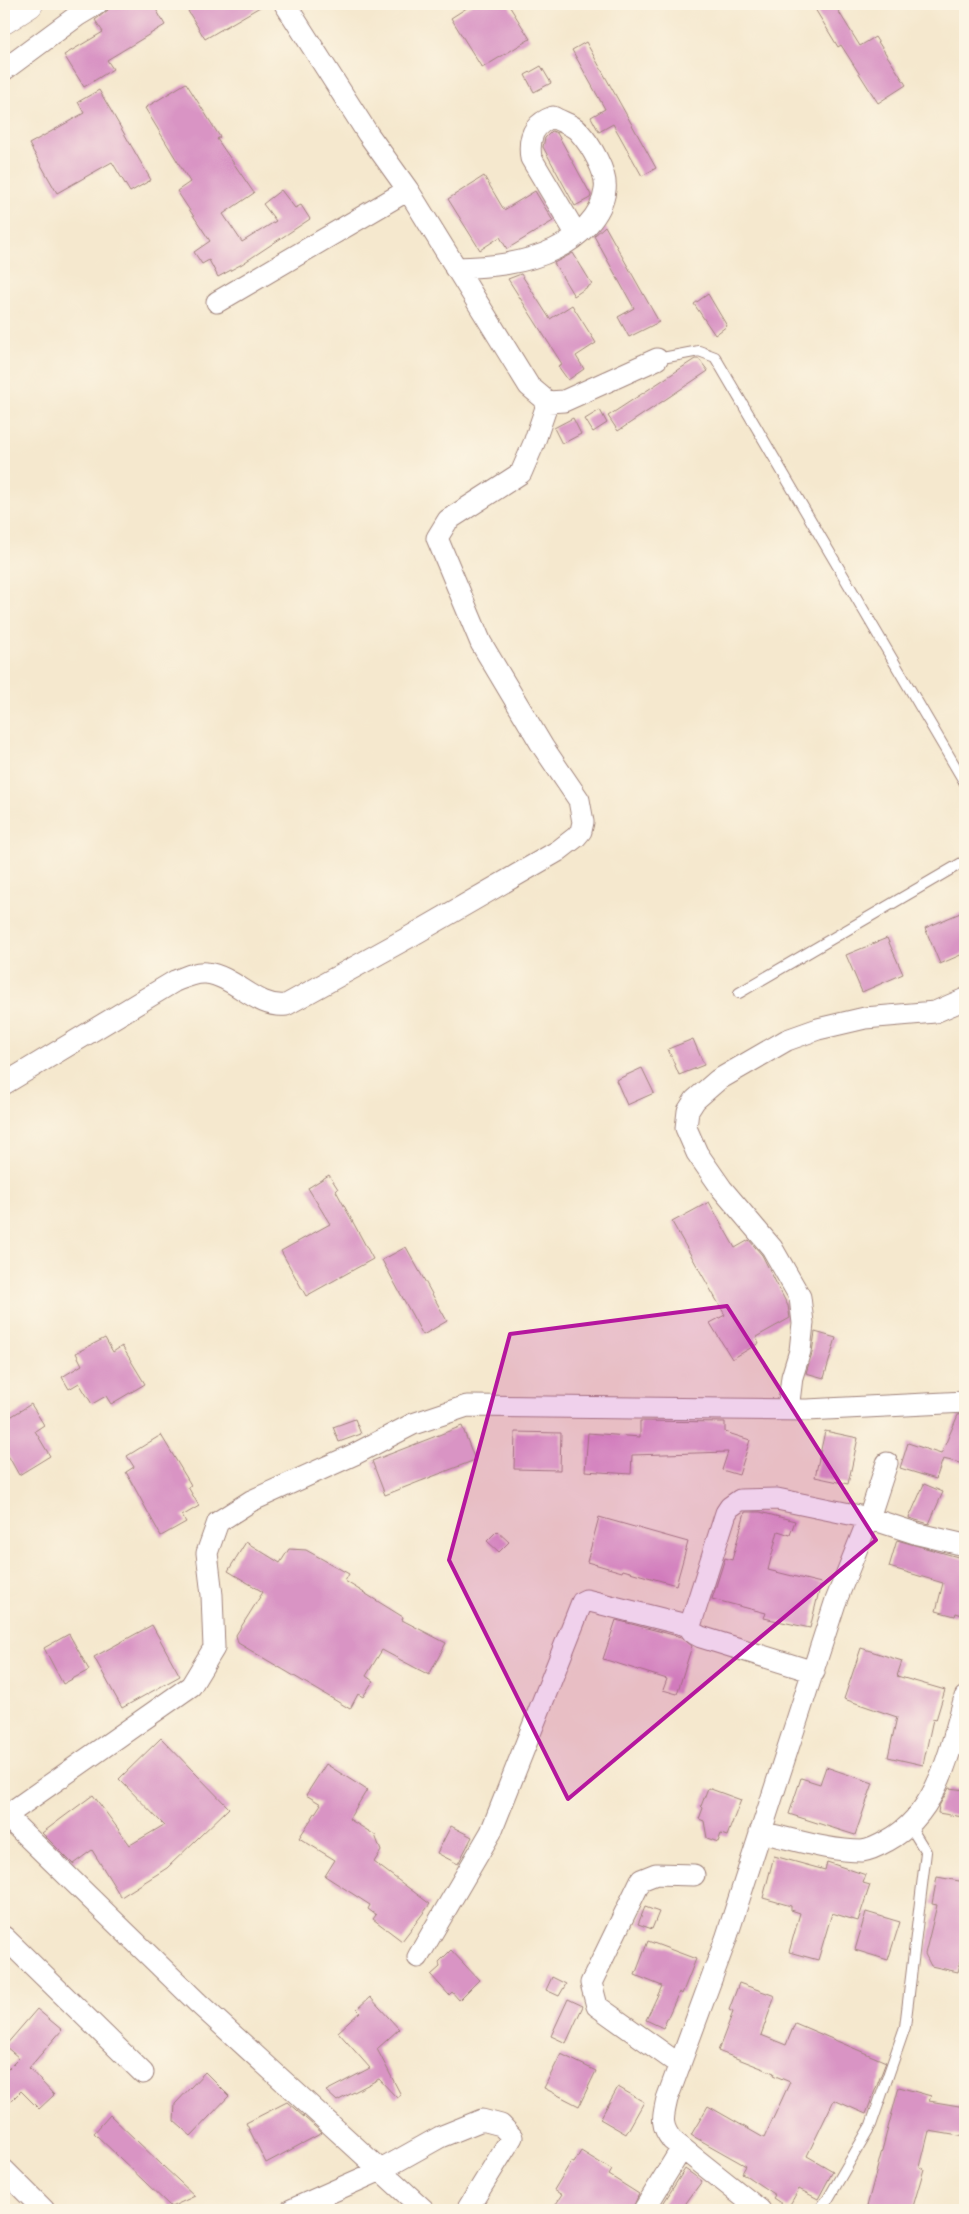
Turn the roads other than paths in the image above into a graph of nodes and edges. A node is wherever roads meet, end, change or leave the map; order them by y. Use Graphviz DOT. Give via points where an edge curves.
graph roads {
  1 [pos="30,4"];
  2 [pos="97,4"];
  3 [pos="285,4"];
  4 [pos="4,20"];
  5 [pos="4,70"];
  6 [pos="408,190"];
  7 [pos="577,235"];
  8 [pos="455,268"];
  9 [pos="217,302"];
  10 [pos="657,360"];
  11 [pos="548,402"];
  12 [pos="965,783"];
  13 [pos="965,861"];
  14 [pos="739,994"];
  15 [pos="965,999"];
  16 [pos="4,1084"];
  17 [pos="965,1402"];
  18 [pos="788,1410"];
  19 [pos="887,1463"];
  20 [pos="869,1518"];
  21 [pos="965,1545"];
  22 [pos="690,1626"];
  23 [pos="814,1672"];
  24 [pos="965,1697"];
  25 [pos="5,1816"];
  26 [pos="910,1826"];
  27 [pos="760,1832"];
  28 [pos="694,1875"];
  29 [pos="4,1937"];
  30 [pos="418,1957"];
  31 [pos="680,2065"];
  32 [pos="143,2073"];
  33 [pos="682,2148"];
  34 [pos="4,2170"];
  35 [pos="380,2170"];
  36 [pos="44,2210"];
  37 [pos="291,2210"];
  38 [pos="424,2210"];
  39 [pos="467,2210"];
  40 [pos="644,2210"];
  41 [pos="760,2210"];
  42 [pos="819,2210"];
  1 -- 4 [label="main road"];
  2 -- 5 [label="street"];
  3 -- 6 [label="street"];
  6 -- 8 [label="street"];
  6 -- 9 [label="street"];
  7 -- 7 [label="street" via="596,216 606,189 600,164 578,130 553,117 534,130 529,144 531,158"];
  7 -- 8 [label="street" via="557,249 529,259 492,267"];
  8 -- 11 [label="street" via="529,386"];
  10 -- 11 [label="street" via="564,402"];
  10 -- 12 [label="lane" via="699,351 715,357"];
  11 -- 16 [label="street" via="521,473 448,520 437,538 481,643 578,800 583,822 581,831 558,851 286,1005 267,1003 206,973 191,975 175,980"];
  13 -- 14 [label="lane"];
  15 -- 18 [label="street" via="934,1012 865,1018 787,1040 718,1080 695,1100 688,1111 686,1128 697,1153 722,1190 772,1248 800,1297 803,1323"];
  17 -- 18 [label="street"];
  18 -- 25 [label="street" via="467,1406 413,1424 251,1501 218,1522 207,1553 214,1648 191,1686"];
  19 -- 20 [label="street"];
  20 -- 21 [label="street"];
  20 -- 22 [label="street" via="778,1499 735,1502 726,1514"];
  20 -- 23 [label="street" via="835,1604"];
  22 -- 23 [label="street" via="693,1633 701,1637"];
  22 -- 30 [label="street" via="586,1600 582,1602 491,1832"];
  23 -- 27 [label="street"];
  24 -- 26 [label="street" via="941,1778"];
  25 -- 35 [label="street" via="197,2002"];
  26 -- 27 [label="street" via="865,1851 836,1849"];
  26 -- 42 [label="lane" via="926,1852 905,2027 871,2125"];
  27 -- 31 [label="street" via="726,1939"];
  28 -- 31 [label="street" via="656,1874 641,1880 591,1983 596,2006"];
  29 -- 32 [label="street"];
  31 -- 33 [label="street" via="663,2119 664,2131"];
  33 -- 40 [label="street"];
  33 -- 41 [label="street"];
  34 -- 36 [label="street"];
  35 -- 37 [label="street"];
  35 -- 38 [label="street"];
  35 -- 39 [label="street" via="440,2137 482,2120 501,2125 512,2137"];
}
